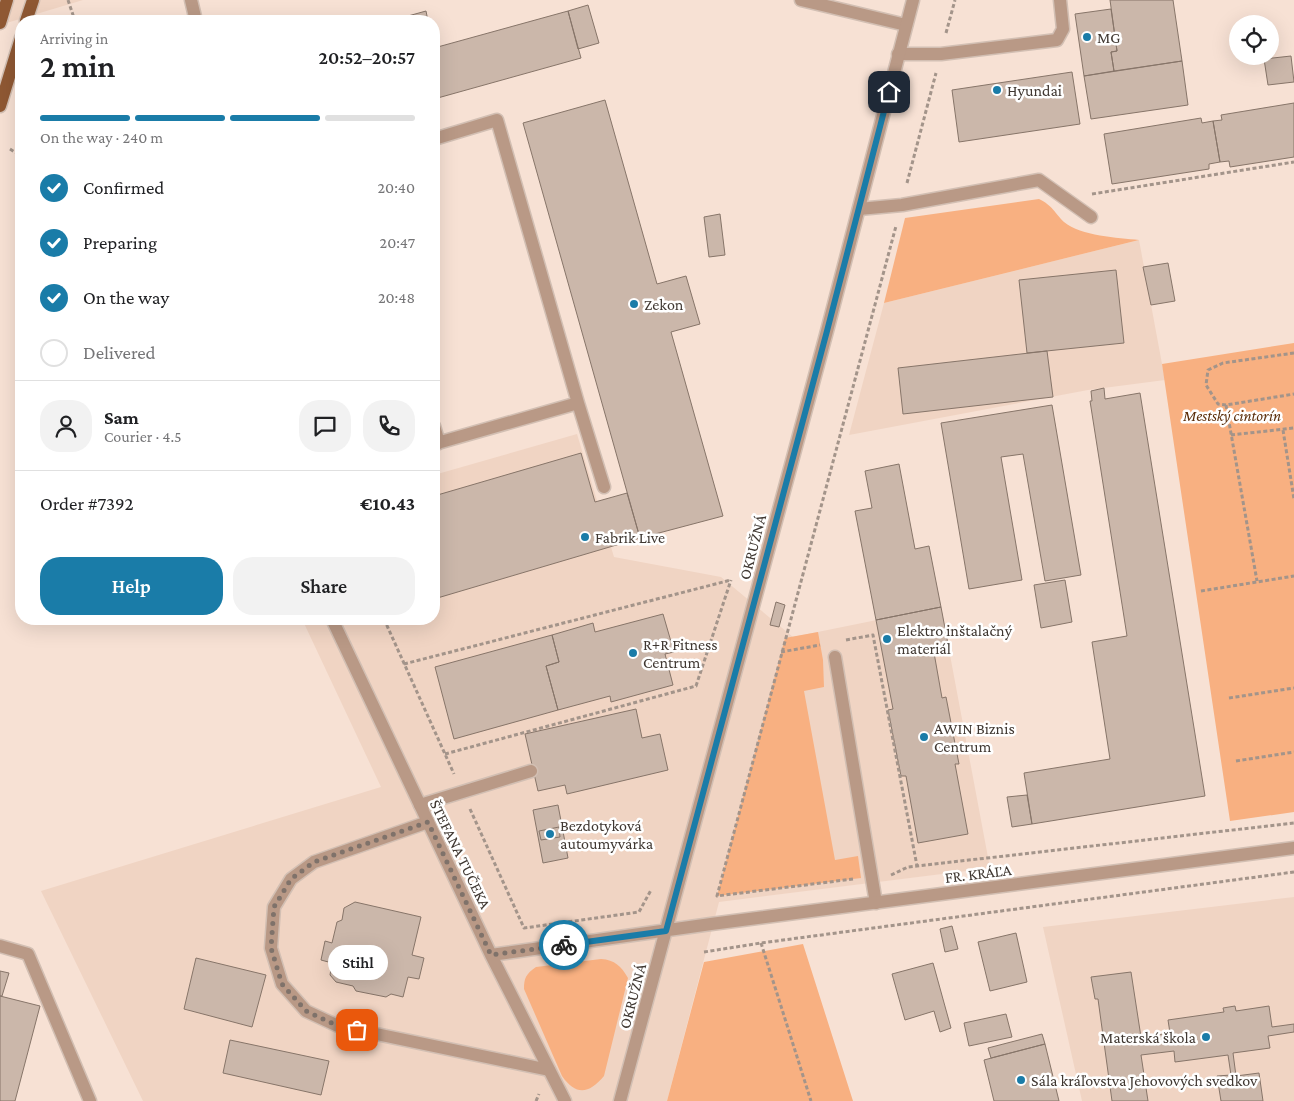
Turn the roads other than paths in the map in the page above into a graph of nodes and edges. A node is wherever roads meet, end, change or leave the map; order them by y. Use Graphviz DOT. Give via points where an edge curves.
graph roads {
  1 [pos="7,0"];
  2 [pos="33,0"];
  3 [pos="191,0"];
  4 [pos="801,0"];
  5 [pos="913,0"];
  6 [pos="1060,0"];
  7 [pos="28,15"];
  8 [pos="195,15"];
  9 [pos="0,23"];
  10 [pos="906,25"];
  11 [pos="898,54"];
  12 [pos="15,57"];
  13 [pos="0,106"];
  14 [pos="440,137"];
  15 [pos="859,208"];
  16 [pos="1091,217"];
  17 [pos="578,403"];
  18 [pos="440,442"];
  19 [pos="604,487"];
  20 [pos="335,625"];
  21 [pos="835,657"];
  22 [pos="531,771"];
  23 [pos="420,805"];
  24 [pos="428,822"];
  25 [pos="1294,848"];
  26 [pos="876,903"];
  27 [pos="666,931"];
  28 [pos="0,946"];
  29 [pos="491,955"];
  30 [pos="549,1070"];
  31 [pos="90,1101"];
  32 [pos="565,1101"];
  33 [pos="620,1101"];
  1 -- 9 [label="main road"];
  2 -- 7 [label="main road"];
  3 -- 8 [label="street"];
  4 -- 10 [label="street"];
  5 -- 10 [label="street, OKRUŽNÁ"];
  6 -- 11 [label="street" via="1064,29 1057,40 941,54"];
  10 -- 11 [label="street, OKRUŽNÁ"];
  11 -- 15 [label="street, OKRUŽNÁ"];
  12 -- 13 [label="main road"];
  14 -- 17 [label="street" via="497,120"];
  15 -- 16 [label="street" via="902,205 1039,180"];
  15 -- 27 [label="street, OKRUŽNÁ"];
  17 -- 18 [label="street"];
  17 -- 19 [label="street"];
  20 -- 23 [label="street, ŠTEFANA TUČEKA"];
  21 -- 26 [label="street"];
  22 -- 23 [label="street"];
  23 -- 24 [label="street, ŠTEFANA TUČEKA"];
  24 -- 29 [label="street, ŠTEFANA TUČEKA"];
  24 -- 30 [label="street" via="314,862 291,879 274,907 271,948 282,984 306,1011 338,1026"];
  25 -- 26 [label="street, FR. KRÁĽA"];
  26 -- 27 [label="street, FR. KRÁĽA"];
  27 -- 29 [label="street, FR. KRÁĽA"];
  27 -- 33 [label="street, OKRUŽNÁ"];
  28 -- 31 [label="street" via="28,954"];
  29 -- 30 [label="street, ŠTEFANA TUČEKA"];
  30 -- 32 [label="street, ŠTEFANA TUČEKA"];
}
